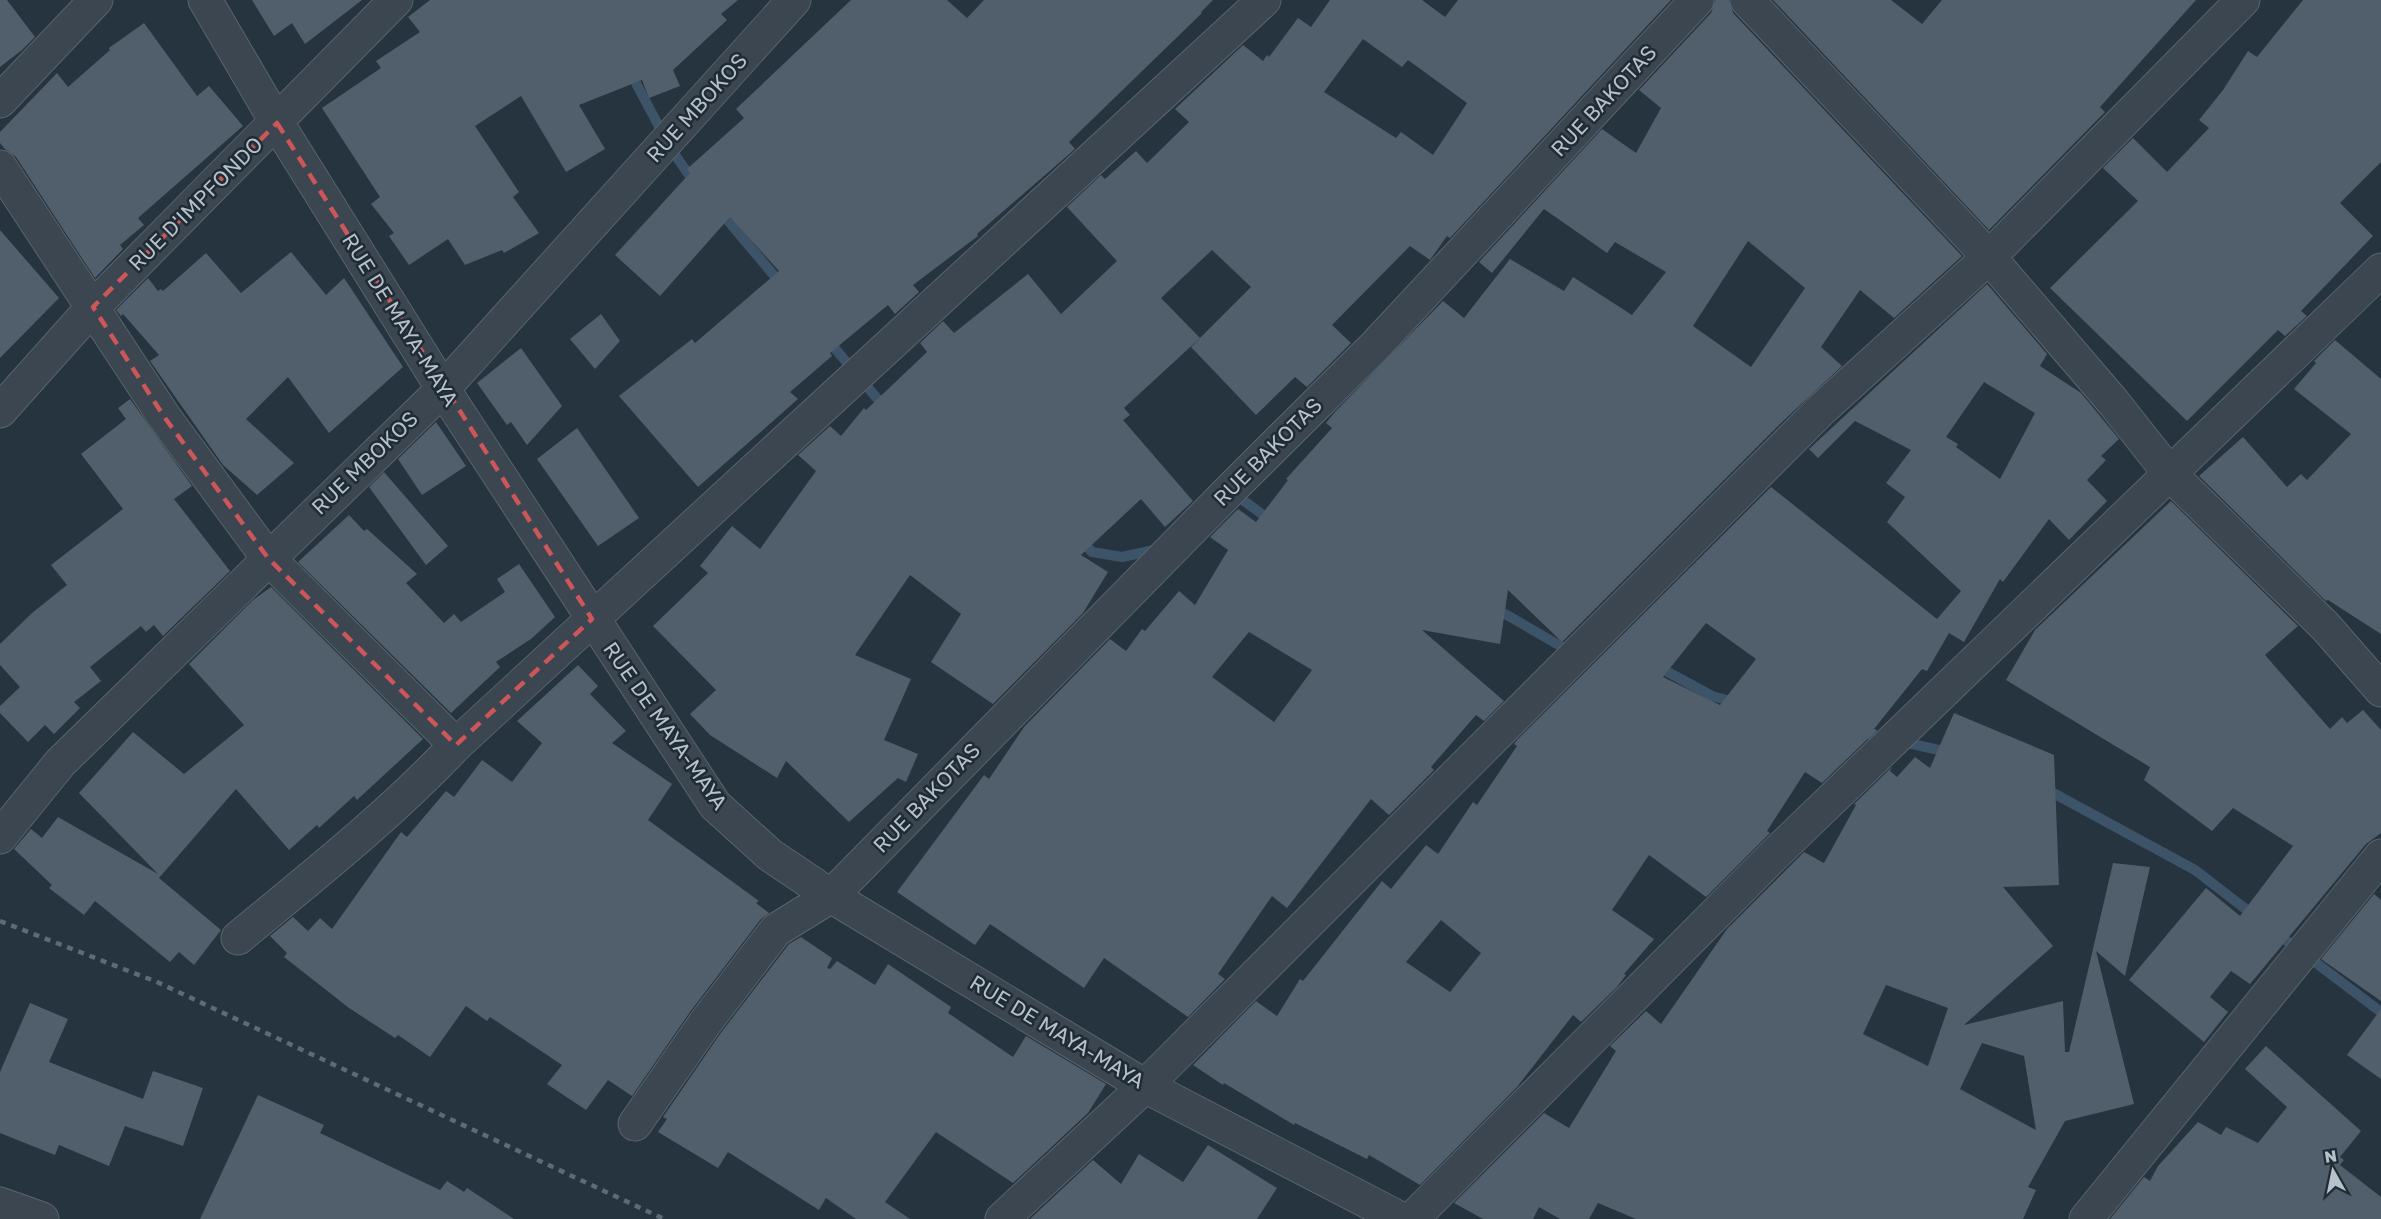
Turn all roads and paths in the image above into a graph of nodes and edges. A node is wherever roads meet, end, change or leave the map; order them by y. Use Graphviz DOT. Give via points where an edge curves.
graph roads {
  1 [pos="96,0"];
  2 [pos="205,0"];
  3 [pos="396,0"];
  4 [pos="794,0"];
  5 [pos="1264,0"];
  6 [pos="1697,0"];
  7 [pos="1747,0"];
  8 [pos="2243,0"];
  9 [pos="0,101"];
  10 [pos="277,123"];
  11 [pos="0,168"];
  12 [pos="1989,257"];
  13 [pos="2381,270"];
  14 [pos="93,307"];
  15 [pos="443,389"];
  16 [pos="0,411"];
  17 [pos="2170,474"];
  18 [pos="268,558"];
  19 [pos="592,619"];
  20 [pos="2381,690"];
  21 [pos="456,745"];
  22 [pos="0,837"];
  23 [pos="2381,856"];
  24 [pos="831,896"];
  25 [pos="238,938"];
  26 [pos="1145,1086"];
  27 [pos="635,1124"];
  28 [pos="0,1204"];
  29 [pos="42,1219"];
  30 [pos="1002,1219"];
  31 [pos="1401,1219"];
  32 [pos="1412,1219"];
  33 [pos="2086,1219"];
  1 -- 9 [label="street"];
  2 -- 10 [label="street, RUE DE MAYA-MAYA"];
  3 -- 10 [label="street, RUE D'IMPFONDO"];
  4 -- 15 [label="street, RUE MBOKOS"];
  5 -- 19 [label="street"];
  6 -- 24 [label="street, RUE BAKOTAS" via="1375,346"];
  7 -- 12 [label="street"];
  8 -- 12 [label="street"];
  10 -- 14 [label="street, RUE D'IMPFONDO"];
  10 -- 15 [label="street, RUE DE MAYA-MAYA"];
  11 -- 14 [label="street"];
  12 -- 17 [label="street"];
  12 -- 26 [label="street" via="1822,409"];
  13 -- 17 [label="street"];
  14 -- 16 [label="street, RUE D'IMPFONDO"];
  14 -- 18 [label="street" via="165,418"];
  15 -- 18 [label="street, RUE MBOKOS"];
  15 -- 19 [label="street, RUE DE MAYA-MAYA"];
  17 -- 20 [label="street" via="2325,626"];
  17 -- 32 [label="street" via="1773,856"];
  18 -- 21 [label="street"];
  18 -- 22 [label="street, RUE MBOKOS" via="60,763"];
  19 -- 21 [label="street"];
  19 -- 24 [label="street, RUE DE MAYA-MAYA" via="715,805 770,855"];
  21 -- 25 [label="street" via="348,847"];
  23 -- 33 [label="street"];
  24 -- 26 [label="street, RUE DE MAYA-MAYA"];
  24 -- 27 [label="street, RUE BAKOTAS" via="776,930"];
  26 -- 30 [label="street"];
  26 -- 31 [label="street, RUE DE MAYA-MAYA"];
  28 -- 29 [label="street"];
}
